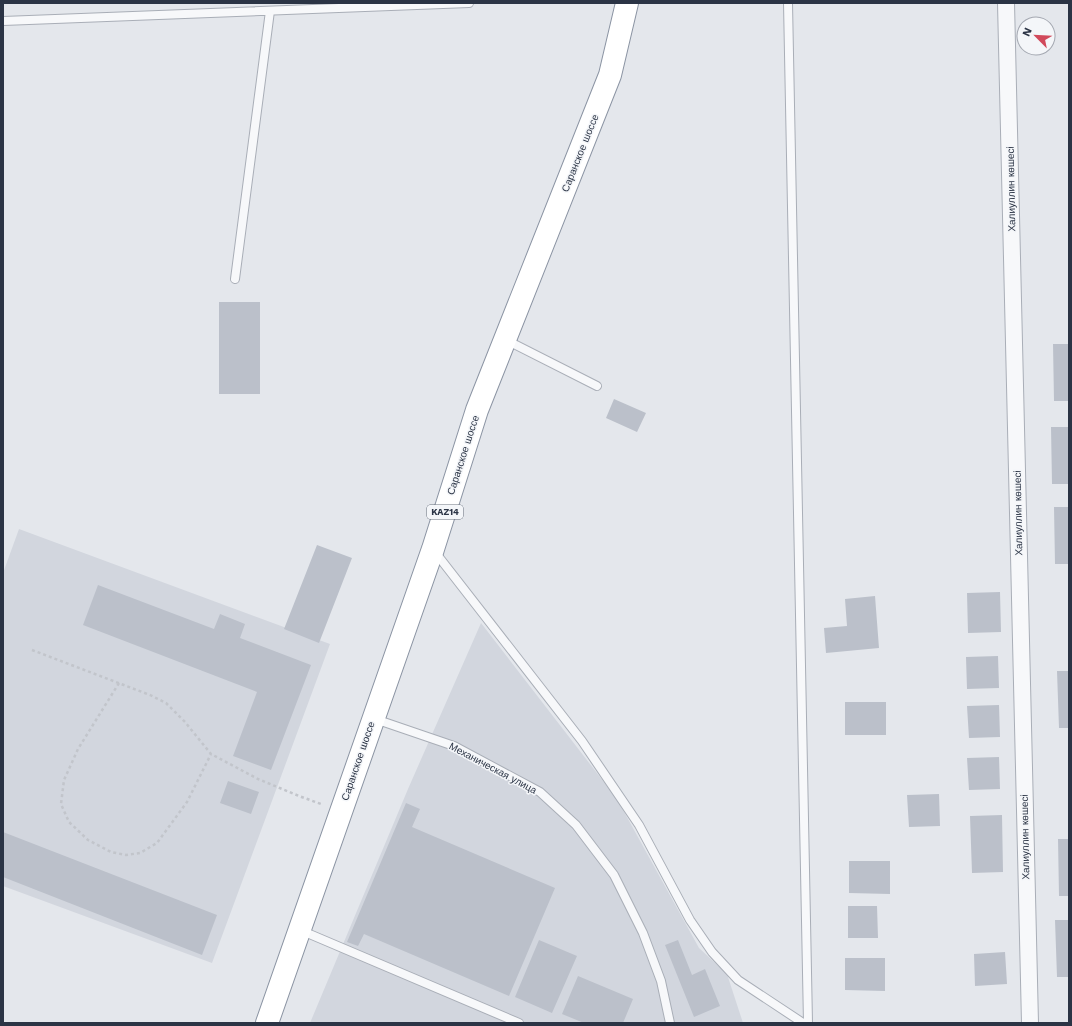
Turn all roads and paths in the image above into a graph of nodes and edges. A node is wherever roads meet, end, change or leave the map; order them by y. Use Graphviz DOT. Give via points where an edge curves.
graph roads {
  1 [pos="469,3"];
  2 [pos="627,3"];
  3 [pos="788,3"];
  4 [pos="1006,3"];
  5 [pos="270,10"];
  6 [pos="3,21"];
  7 [pos="235,279"];
  8 [pos="505,340"];
  9 [pos="597,386"];
  10 [pos="433,550"];
  11 [pos="32,650"];
  12 [pos="119,683"];
  13 [pos="373,718"];
  14 [pos="211,754"];
  15 [pos="341,810"];
  16 [pos="299,930"];
  17 [pos="267,1023"];
  18 [pos="519,1023"];
  19 [pos="670,1023"];
  20 [pos="803,1023"];
  21 [pos="808,1023"];
  22 [pos="1030,1023"];
  1 -- 5 [label="lane"];
  2 -- 8 [label="highway, Саранское шоссе / KAZ14" via="610,75"];
  3 -- 21 [label="lane"];
  4 -- 22 [label="street, Халиуллин көшесі"];
  5 -- 6 [label="lane"];
  5 -- 7 [label="lane"];
  8 -- 9 [label="lane"];
  8 -- 10 [label="highway, Саранское шоссе / KAZ14" via="477,410"];
  10 -- 13 [label="highway, Саранское шоссе / KAZ14"];
  10 -- 20 [label="lane" via="582,741 639,825 690,920 712,952 738,980"];
  11 -- 12 [label="path"];
  12 -- 14 [label="path" via="166,703"];
  12 -- 14 [label="path" via="78,749 64,780 61,804 69,822 88,840 111,852 126,855 140,853 157,843 187,802"];
  13 -- 15 [label="highway, Саранское шоссе / KAZ14"];
  13 -- 19 [label="lane, Механическая улица" via="454,746 540,792 576,825 614,875 643,932 661,981"];
  14 -- 15 [label="path" via="258,779"];
  15 -- 16 [label="highway, Саранское шоссе / KAZ14"];
  16 -- 17 [label="highway, Саранское шоссе / KAZ14"];
  16 -- 18 [label="lane"];
}
